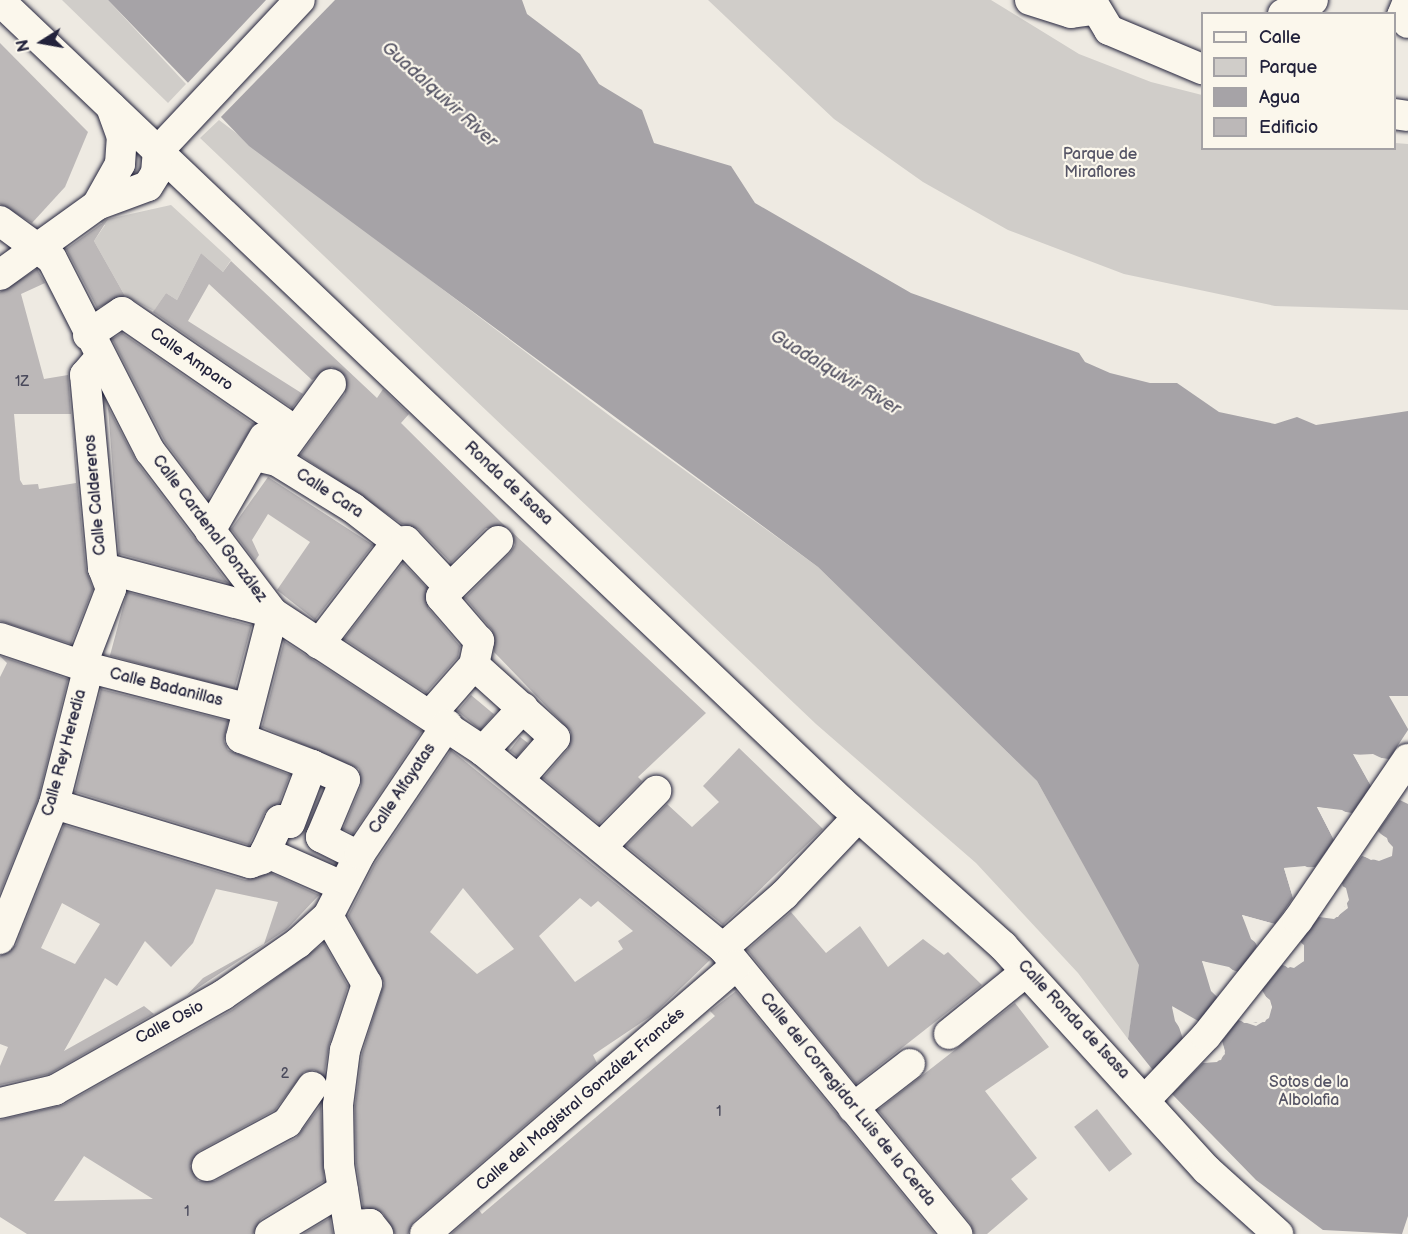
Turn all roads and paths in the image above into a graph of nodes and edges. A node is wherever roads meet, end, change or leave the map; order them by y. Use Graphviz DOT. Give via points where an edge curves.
graph roads {
  1 [pos="300,0"];
  2 [pos="1030,0"];
  3 [pos="1313,0"];
  4 [pos="0,1"];
  5 [pos="1080,6"];
  6 [pos="1286,12"];
  7 [pos="1201,68"];
  8 [pos="111,107"];
  9 [pos="167,140"];
  10 [pos="97,205"];
  11 [pos="0,221"];
  12 [pos="38,249"];
  13 [pos="0,275"];
  14 [pos="93,347"];
  15 [pos="331,384"];
  16 [pos="284,424"];
  17 [pos="266,458"];
  18 [pos="210,531"];
  19 [pos="498,541"];
  20 [pos="397,543"];
  21 [pos="103,568"];
  22 [pos="450,588"];
  23 [pos="273,613"];
  24 [pos="0,638"];
  25 [pos="319,644"];
  26 [pos="477,653"];
  27 [pos="86,667"];
  28 [pos="246,708"];
  29 [pos="523,708"];
  30 [pos="439,719"];
  31 [pos="483,752"];
  32 [pos="1408,759"];
  33 [pos="308,763"];
  34 [pos="519,779"];
  35 [pos="656,791"];
  36 [pos="54,804"];
  37 [pos="858,817"];
  38 [pos="603,845"];
  39 [pos="359,855"];
  40 [pos="258,857"];
  41 [pos="342,886"];
  42 [pos="328,916"];
  43 [pos="0,939"];
  44 [pos="730,957"];
  45 [pos="1017,979"];
  46 [pos="949,1034"];
  47 [pos="910,1064"];
  48 [pos="312,1089"];
  49 [pos="1154,1092"];
  50 [pos="0,1103"];
  51 [pos="853,1108"];
  52 [pos="207,1166"];
  53 [pos="344,1190"];
  54 [pos="360,1231"];
  55 [pos="270,1234"];
  56 [pos="425,1234"];
  57 [pos="957,1234"];
  58 [pos="1278,1234"];
  1 -- 9 [label="street"];
  2 -- 5 [label="street"];
  3 -- 6 [label="street"];
  4 -- 8 [label="street, Ronda de Isasa"];
  5 -- 7 [label="street" via="1109,30"];
  8 -- 9 [label="street, Ronda de Isasa"];
  8 -- 10 [label="street" via="119,124 121,152 115,180"];
  9 -- 10 [label="street" via="148,186"];
  9 -- 37 [label="street, Ronda de Isasa"];
  10 -- 12 [label="street"];
  11 -- 12 [label="street, Calle Cardenal González"];
  12 -- 13 [label="street"];
  12 -- 14 [label="street, Calle Cardenal González" via="52,259"];
  14 -- 16 [label="street, Calle Amparo" via="122,312"];
  14 -- 18 [label="street, Calle Cardenal González" via="150,451"];
  14 -- 21 [label="street, Calle Caldereros" via="85,375"];
  15 -- 16 [label="street"];
  16 -- 17 [label="street"];
  17 -- 18 [label="street"];
  17 -- 20 [label="street, Calle Cara" via="353,508"];
  18 -- 23 [label="street, Calle Cardenal González"];
  19 -- 22 [label="street"];
  20 -- 22 [label="street, Calle Cara" via="406,541"];
  20 -- 25 [label="street"];
  21 -- 23 [label="street"];
  21 -- 27 [label="street, Calle Caldereros" via="111,589 84,658"];
  22 -- 26 [label="street" via="441,597"];
  23 -- 25 [label="street, Calle Cardenal González"];
  23 -- 28 [label="street"];
  24 -- 27 [label="street, Calle Badanillas"];
  25 -- 30 [label="street, Calle Cardenal González"];
  26 -- 29 [label="street"];
  26 -- 30 [label="street, Calle Alfayatas"];
  27 -- 28 [label="street, Calle Badanillas"];
  27 -- 36 [label="street, Calle Rey Heredia"];
  28 -- 33 [label="street" via="241,738"];
  29 -- 31 [label="street"];
  29 -- 34 [label="street" via="555,738"];
  30 -- 31 [label="street, Calle Cardenal González"];
  30 -- 39 [label="street, Calle Alfayatas"];
  31 -- 34 [label="street, Calle Cardenal González"];
  32 -- 49 [label="street" via="1298,920"];
  33 -- 39 [label="street" via="345,780 321,837"];
  33 -- 40 [label="street" via="290,823 280,820"];
  34 -- 38 [label="street, Calle Cardenal González"];
  35 -- 38 [label="street"];
  36 -- 40 [label="street"];
  36 -- 43 [label="street, Calle Rey Heredia"];
  37 -- 44 [label="street, Calle del Magistral González Francés"];
  37 -- 49 [label="street, Calle Ronda de Isasa" via="1028,970"];
  38 -- 44 [label="street, Calle Cardenal González"];
  39 -- 41 [label="street, Calle Alfayatas"];
  40 -- 41 [label="street"];
  41 -- 42 [label="street, Calle Alfayatas"];
  42 -- 48 [label="street" via="367,984 345,1050"];
  42 -- 50 [label="street, Calle Osio" via="298,943 223,995 55,1089"];
  44 -- 51 [label="street, Calle del Corregidor Luis de la Cerda"];
  44 -- 56 [label="street, Calle del Magistral González Francés"];
  45 -- 46 [label="street"];
  47 -- 51 [label="street"];
  48 -- 52 [label="street" via="287,1123"];
  48 -- 53 [label="street"];
  49 -- 58 [label="street, Calle Ronda de Isasa" via="1207,1170"];
  51 -- 57 [label="street, Calle del Corregidor Luis de la Cerda"];
  53 -- 54 [label="street"];
  53 -- 55 [label="street"];
}
